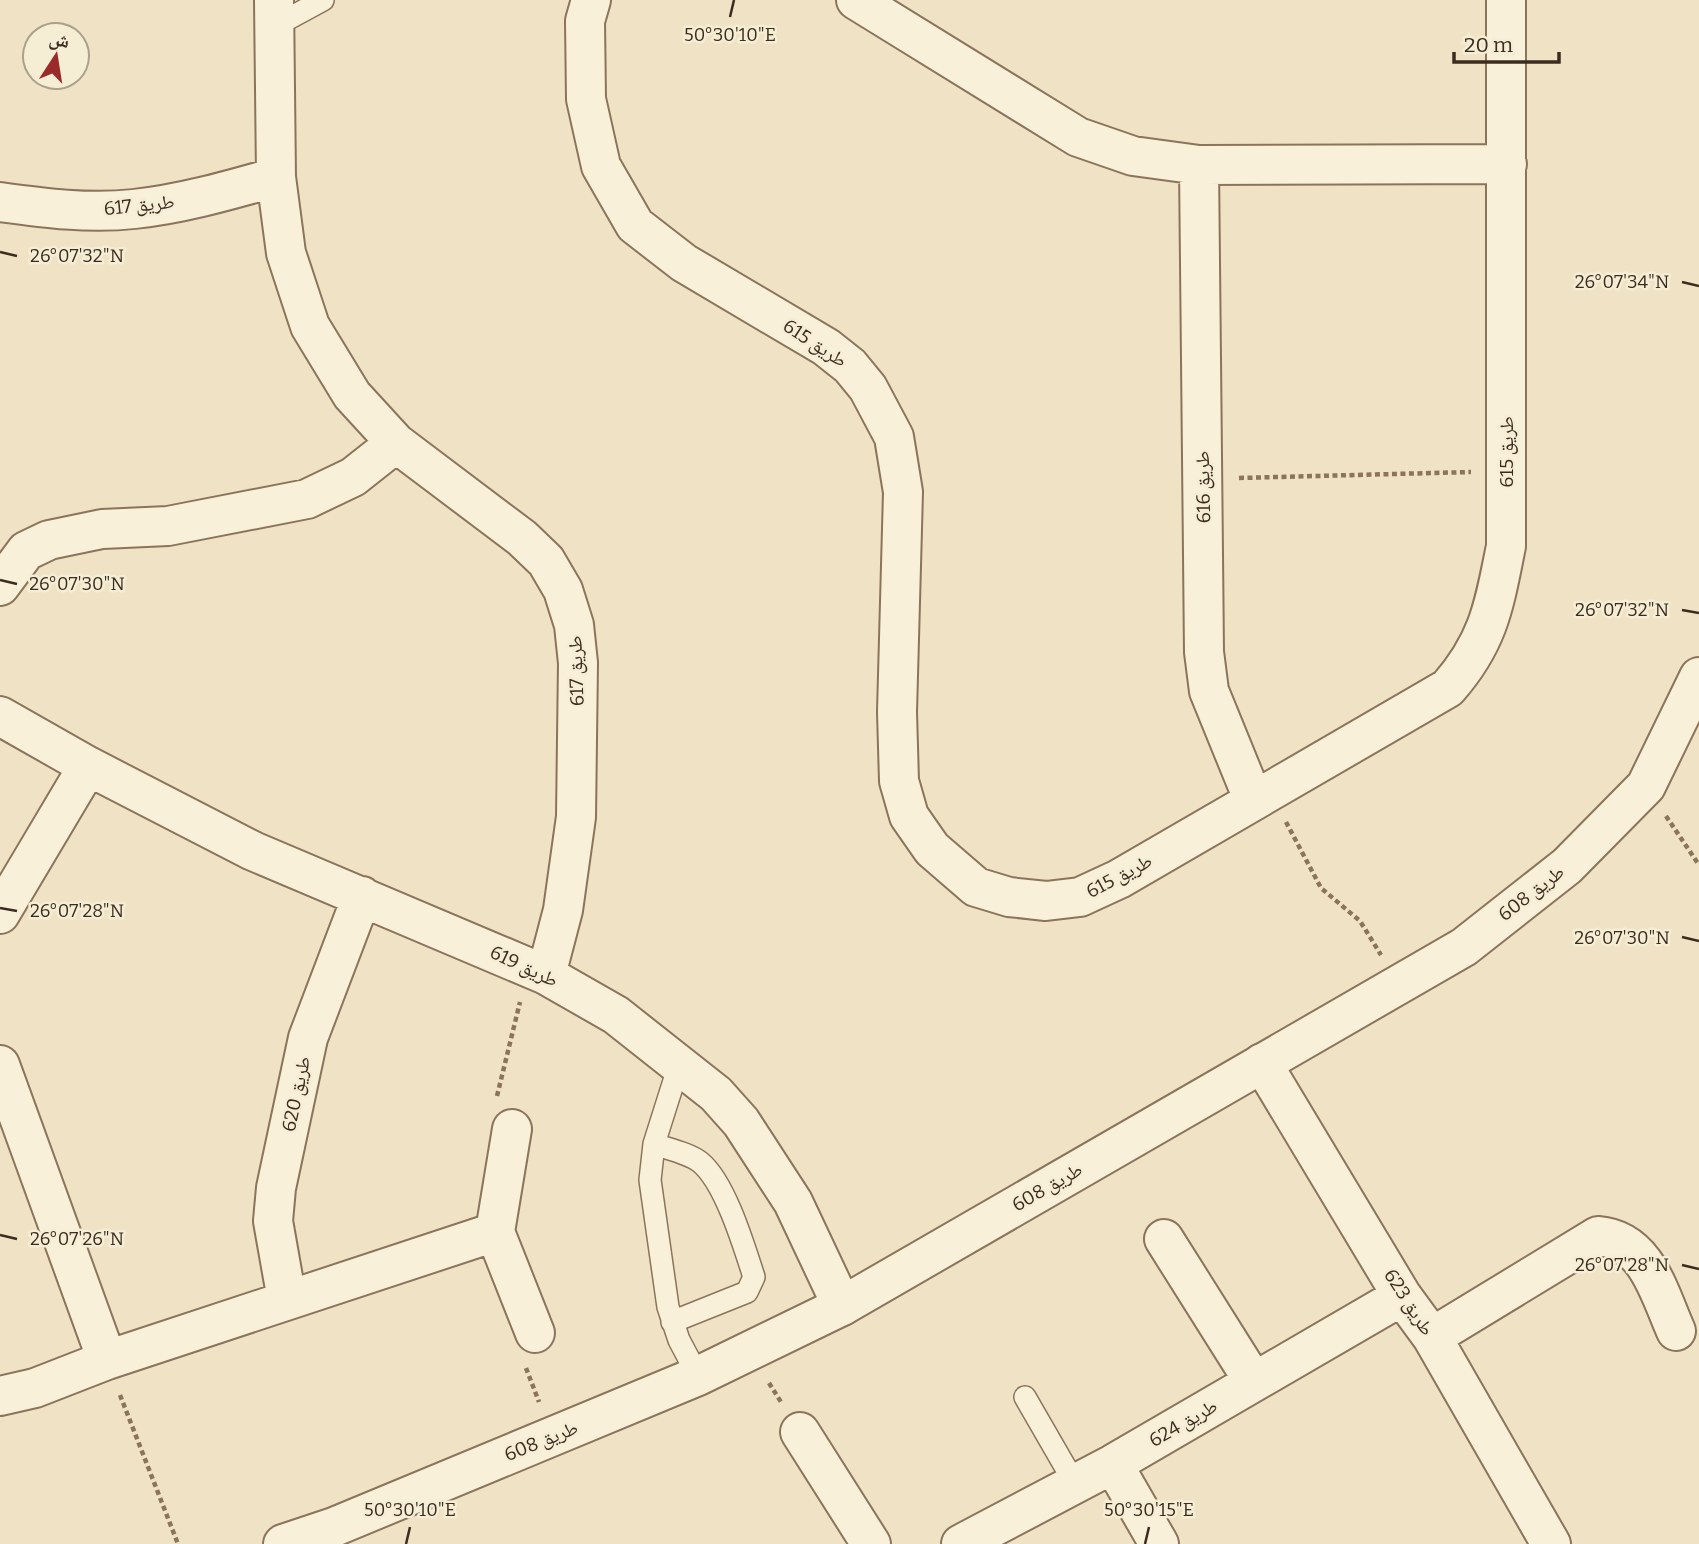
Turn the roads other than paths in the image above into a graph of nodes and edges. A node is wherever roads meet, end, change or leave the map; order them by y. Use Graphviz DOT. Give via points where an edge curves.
graph roads {
  1 [pos="323,0"];
  2 [pos="590,0"];
  3 [pos="856,0"];
  4 [pos="1506,0"];
  5 [pos="274,13"];
  6 [pos="1507,164"];
  7 [pos="1199,165"];
  8 [pos="276,177"];
  9 [pos="0,202"];
  10 [pos="396,443"];
  11 [pos="0,586"];
  12 [pos="1699,677"];
  13 [pos="0,716"];
  14 [pos="88,766"];
  15 [pos="1261,794"];
  16 [pos="362,896"];
  17 [pos="0,914"];
  18 [pos="546,975"];
  19 [pos="1262,1063"];
  20 [pos="0,1065"];
  21 [pos="679,1065"];
  22 [pos="512,1129"];
  23 [pos="653,1144"];
  24 [pos="495,1232"];
  25 [pos="1164,1239"];
  26 [pos="1402,1296"];
  27 [pos="287,1300"];
  28 [pos="842,1306"];
  29 [pos="672,1322"];
  30 [pos="1676,1331"];
  31 [pos="535,1332"];
  32 [pos="1432,1337"];
  33 [pos="107,1360"];
  34 [pos="698,1376"];
  35 [pos="1254,1382"];
  36 [pos="0,1396"];
  37 [pos="1025,1396"];
  38 [pos="800,1432"];
  39 [pos="1113,1464"];
  40 [pos="1074,1482"];
  41 [pos="338,1535"];
  42 [pos="283,1544"];
  43 [pos="871,1544"];
  44 [pos="961,1544"];
  45 [pos="1159,1544"];
  46 [pos="1551,1544"];
  1 -- 5 [label="lane"];
  2 -- 15 [label="street, طريق 615" via="585,21 586,99 601,166 635,225 684,263 850,366 868,388 894,437 903,492 897,712 900,781 909,816 932,849 976,887 1046,901 1080,897 1119,879"];
  3 -- 7 [label="street" via="1078,137 1133,156"];
  4 -- 6 [label="street, طريق 615"];
  5 -- 8 [label="street, طريق 617"];
  6 -- 7 [label="street"];
  6 -- 15 [label="street, طريق 615" via="1506,546 1491,621 1470,663 1448,688"];
  7 -- 15 [label="street, طريق 616" via="1204,652 1209,691"];
  8 -- 9 [label="street, طريق 617" via="134,209 60,210"];
  8 -- 10 [label="street, طريق 617" via="286,253 310,326 352,395"];
  10 -- 11 [label="street" via="353,477 307,499 168,526 102,529 49,540 26,551"];
  10 -- 18 [label="street, طريق 617" via="546,561 563,590 574,625 578,663 576,817 563,910"];
  12 -- 19 [label="street, طريق 608" via="1646,786 1567,866 1464,947"];
  13 -- 14 [label="street, طريق 619"];
  14 -- 16 [label="street, طريق 619" via="253,852"];
  14 -- 17 [label="street"];
  16 -- 18 [label="street, طريق 619"];
  16 -- 27 [label="street, طريق 620" via="308,1038 276,1188 273,1221"];
  18 -- 21 [label="street, طريق 619" via="616,1015"];
  19 -- 26 [label="street, طريق 623"];
  19 -- 28 [label="street, طريق 608"];
  20 -- 33 [label="street"];
  21 -- 23 [label="lane"];
  21 -- 28 [label="street, طريق 619" via="716,1094 741,1122 793,1202"];
  22 -- 24 [label="street"];
  23 -- 29 [label="lane" via="650,1180"];
  23 -- 29 [label="lane" via="697,1160 709,1171 754,1277 747,1292"];
  24 -- 27 [label="street"];
  24 -- 31 [label="street"];
  25 -- 35 [label="street"];
  26 -- 32 [label="street, طريق 623"];
  26 -- 35 [label="street, طريق 624"];
  27 -- 33 [label="street"];
  28 -- 34 [label="street, طريق 608"];
  29 -- 34 [label="lane"];
  30 -- 32 [label="street" via="1641,1256 1623,1242 1598,1236"];
  32 -- 46 [label="street, طريق 623"];
  33 -- 36 [label="street" via="35,1388"];
  34 -- 41 [label="street, طريق 608"];
  35 -- 39 [label="street, طريق 624"];
  37 -- 40 [label="lane"];
  38 -- 43 [label="street"];
  39 -- 40 [label="street, طريق 624"];
  39 -- 45 [label="street"];
  40 -- 44 [label="street, طريق 624"];
  41 -- 42 [label="street, طريق 608"];
}
